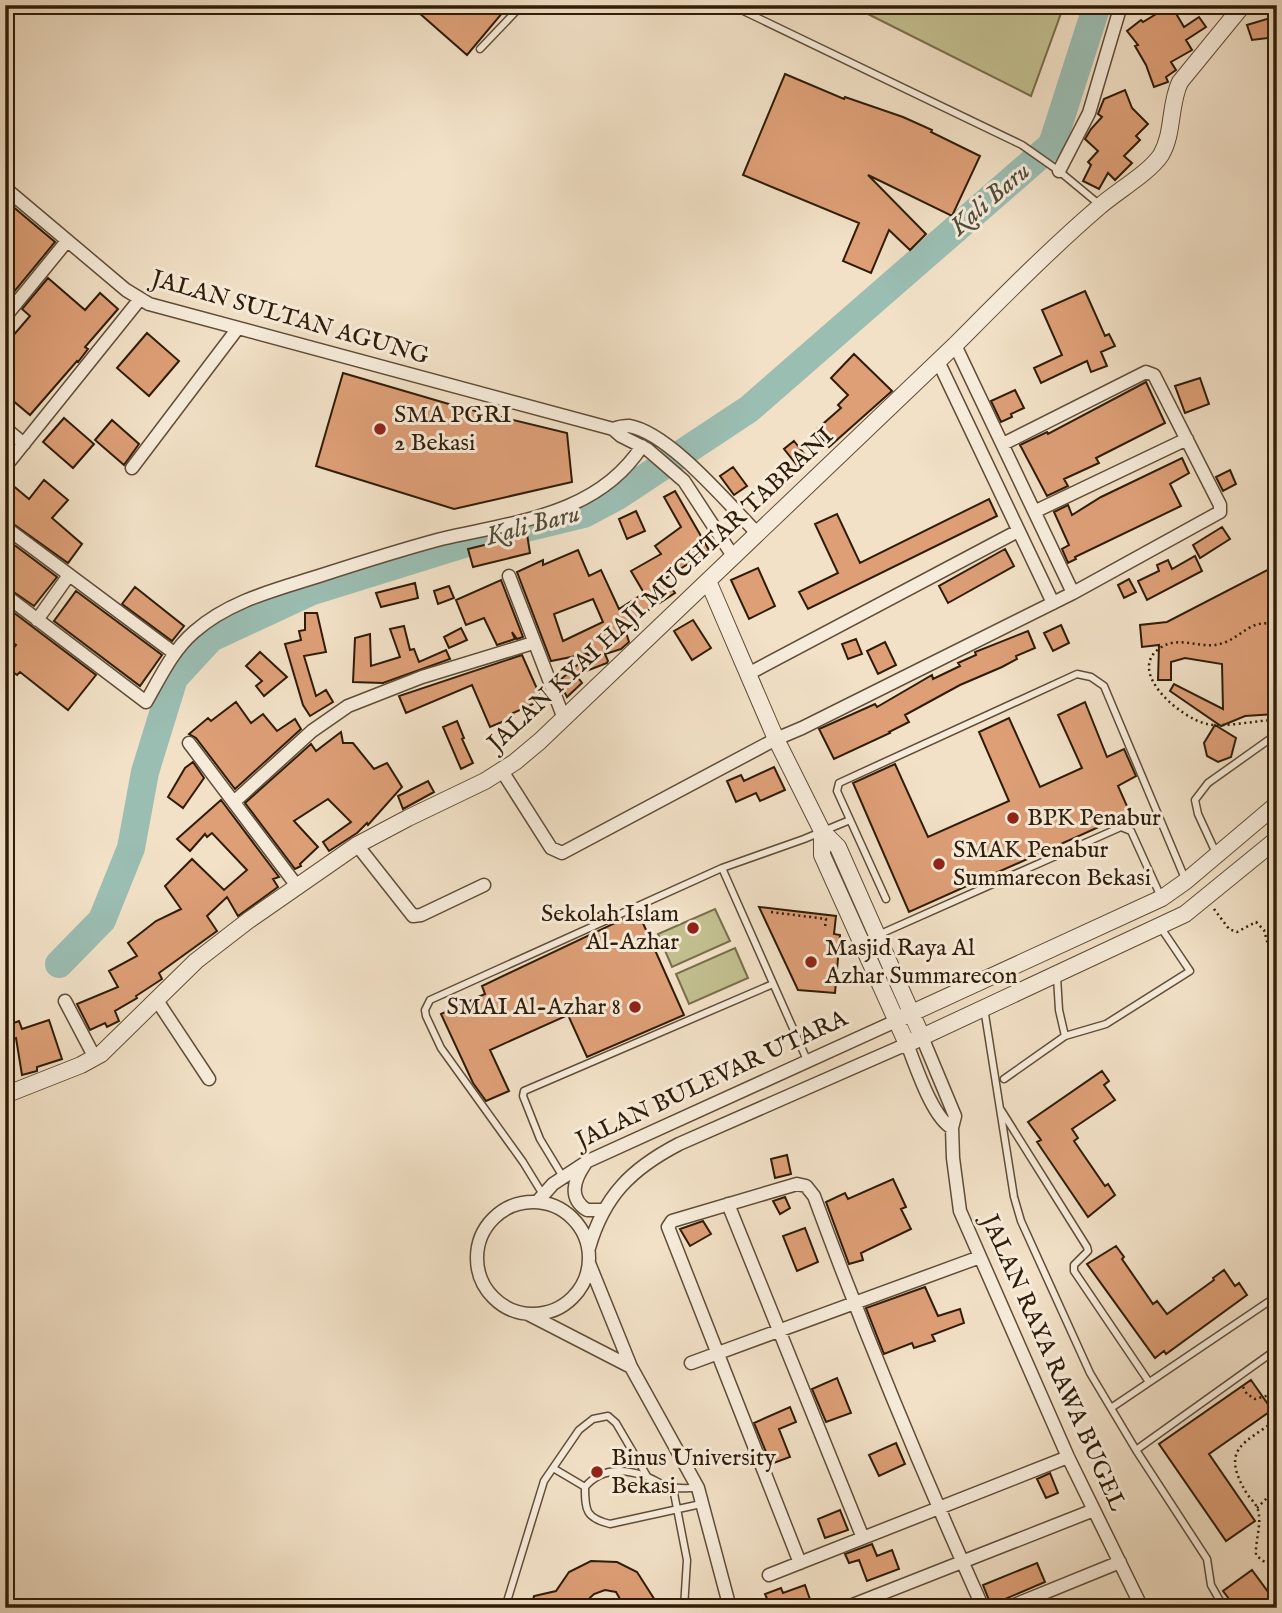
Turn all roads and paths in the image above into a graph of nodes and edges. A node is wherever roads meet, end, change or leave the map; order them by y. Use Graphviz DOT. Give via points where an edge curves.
graph roads {
  1 [pos="522,5"];
  2 [pos="730,5"];
  3 [pos="1121,5"];
  4 [pos="1243,5"];
  5 [pos="480,50"];
  6 [pos="1059,171"];
  7 [pos="5,188"];
  8 [pos="1101,205"];
  9 [pos="67,241"];
  10 [pos="140,299"];
  11 [pos="6,315"];
  12 [pos="237,328"];
  13 [pos="956,345"];
  14 [pos="938,361"];
  15 [pos="5,428"];
  16 [pos="613,429"];
  17 [pos="1187,439"];
  18 [pos="24,443"];
  19 [pos="1003,444"];
  20 [pos="645,448"];
  21 [pos="5,467"];
  22 [pos="132,468"];
  23 [pos="1036,511"];
  24 [pos="5,527"];
  25 [pos="1018,531"];
  26 [pos="758,534"];
  27 [pos="733,556"];
  28 [pos="69,575"];
  29 [pos="509,576"];
  30 [pos="708,581"];
  31 [pos="1073,593"];
  32 [pos="5,595"];
  33 [pos="1053,603"];
  34 [pos="37,620"];
  35 [pos="1277,626"];
  36 [pos="533,643"];
  37 [pos="174,653"];
  38 [pos="748,674"];
  39 [pos="563,716"];
  40 [pos="1277,720"];
  41 [pos="1277,734"];
  42 [pos="776,739"];
  43 [pos="189,743"];
  44 [pos="502,771"];
  45 [pos="235,801"];
  46 [pos="1277,804"];
  47 [pos="850,820"];
  48 [pos="822,831"];
  49 [pos="1277,838"];
  50 [pos="357,845"];
  51 [pos="1217,855"];
  52 [pos="722,868"];
  53 [pos="1186,881"];
  54 [pos="484,885"];
  55 [pos="297,886"];
  56 [pos="1161,898"];
  57 [pos="1206,898"];
  58 [pos="886,899"];
  59 [pos="771,912"];
  60 [pos="1160,926"];
  61 [pos="825,927"];
  62 [pos="876,936"];
  63 [pos="1057,975"];
  64 [pos="1277,978"];
  65 [pos="773,984"];
  66 [pos="156,999"];
  67 [pos="65,1001"];
  68 [pos="984,1008"];
  69 [pos="903,1017"];
  70 [pos="1065,1036"];
  71 [pos="914,1041"];
  72 [pos="95,1058"];
  73 [pos="807,1060"];
  74 [pos="209,1079"];
  75 [pos="1004,1079"];
  76 [pos="5,1095"];
  77 [pos="998,1105"];
  78 [pos="587,1161"];
  79 [pos="563,1177"];
  80 [pos="540,1197"];
  81 [pos="728,1203"];
  82 [pos="603,1210"];
  83 [pos="589,1248"];
  84 [pos="980,1256"];
  85 [pos="589,1263"];
  86 [pos="1277,1296"];
  87 [pos="853,1303"];
  88 [pos="527,1314"];
  89 [pos="779,1330"];
  90 [pos="1277,1349"];
  91 [pos="718,1353"];
  92 [pos="691,1363"];
  93 [pos="631,1367"];
  94 [pos="1237,1378"];
  95 [pos="1149,1382"];
  96 [pos="1277,1393"];
  97 [pos="1111,1408"];
  98 [pos="1277,1419"];
  99 [pos="1136,1450"];
  100 [pos="1068,1457"];
  101 [pos="552,1468"];
  102 [pos="647,1476"];
  103 [pos="1277,1478"];
  104 [pos="584,1488"];
  105 [pos="673,1488"];
  106 [pos="698,1488"];
  107 [pos="1269,1496"];
  108 [pos="1277,1501"];
  109 [pos="701,1504"];
  110 [pos="1257,1508"];
  111 [pos="938,1509"];
  112 [pos="677,1510"];
  113 [pos="1094,1510"];
  114 [pos="863,1538"];
  115 [pos="1277,1552"];
  116 [pos="1119,1562"];
  117 [pos="800,1563"];
  118 [pos="962,1563"];
  119 [pos="769,1575"];
  120 [pos="505,1608"];
  121 [pos="684,1608"];
  122 [pos="730,1608"];
  123 [pos="845,1608"];
  124 [pos="983,1608"];
  125 [pos="1007,1608"];
  126 [pos="1142,1608"];
  127 [pos="1224,1608"];
  1 -- 5 [label="lane"];
  2 -- 6 [label="lane" via="1022,145"];
  3 -- 6 [label="street" via="1089,113"];
  4 -- 8 [label="street, JALAN KYAI HAJI MUCHTAR TABRANI" via="1180,82 1166,144 1158,159"];
  6 -- 8 [label="lane"];
  7 -- 9 [label="street, JALAN SULTAN AGUNG"];
  8 -- 13 [label="street, JALAN KYAI HAJI MUCHTAR TABRANI"];
  9 -- 10 [label="street, JALAN SULTAN AGUNG"];
  9 -- 11 [label="street"];
  10 -- 12 [label="street, JALAN SULTAN AGUNG"];
  10 -- 18 [label="street"];
  12 -- 16 [label="street, JALAN SULTAN AGUNG"];
  12 -- 22 [label="street"];
  13 -- 14 [label="street, JALAN KYAI HAJI MUCHTAR TABRANI"];
  13 -- 19 [label="street"];
  14 -- 25 [label="street"];
  14 -- 26 [label="street, JALAN KYAI HAJI MUCHTAR TABRANI"];
  15 -- 18 [label="street"];
  16 -- 20 [label="street"];
  16 -- 26 [label="street" via="626,426 654,437 694,469"];
  17 -- 19 [label="street" via="1154,375 1147,372"];
  17 -- 23 [label="street"];
  17 -- 31 [label="street" via="1220,512"];
  18 -- 21 [label="street"];
  19 -- 23 [label="street"];
  20 -- 27 [label="street" via="684,481"];
  20 -- 37 [label="street" via="630,465 575,505 353,564 243,601 193,632"];
  23 -- 31 [label="street"];
  24 -- 28 [label="street"];
  25 -- 33 [label="street"];
  25 -- 38 [label="street"];
  26 -- 27 [label="street, JALAN KYAI HAJI MUCHTAR TABRANI"];
  27 -- 30 [label="street, JALAN KYAI HAJI MUCHTAR TABRANI"];
  28 -- 34 [label="street"];
  28 -- 37 [label="street"];
  29 -- 36 [label="street"];
  30 -- 38 [label="street"];
  30 -- 39 [label="street, JALAN KYAI HAJI MUCHTAR TABRANI"];
  31 -- 33 [label="street"];
  32 -- 34 [label="street"];
  33 -- 42 [label="street"];
  34 -- 37 [label="street" via="146,702"];
  35 -- 40 [label="path" via="1251,625 1216,646 1176,641 1158,649 1150,661 1150,675 1158,692 1203,724"];
  36 -- 39 [label="street"];
  36 -- 45 [label="street" via="348,705"];
  38 -- 42 [label="street"];
  39 -- 44 [label="street, JALAN KYAI HAJI MUCHTAR TABRANI"];
  41 -- 51 [label="lane" via="1209,783 1195,800"];
  42 -- 44 [label="street" via="562,853 551,848"];
  42 -- 48 [label="street"];
  43 -- 45 [label="street"];
  44 -- 50 [label="street, JALAN KYAI HAJI MUCHTAR TABRANI"];
  45 -- 55 [label="street"];
  46 -- 51 [label="street, JALAN BULEVAR UTARA"];
  47 -- 48 [label="lane"];
  47 -- 53 [label="lane" via="837,791 840,782 1083,674 1104,685"];
  47 -- 58 [label="lane"];
  48 -- 52 [label="lane"];
  48 -- 62 [label="street" via="838,847"];
  48 -- 69 [label="street" via="822,855"];
  49 -- 57 [label="street, JALAN BULEVAR UTARA"];
  50 -- 54 [label="street" via="413,916"];
  50 -- 55 [label="street, JALAN KYAI HAJI MUCHTAR TABRANI"];
  51 -- 53 [label="street, JALAN BULEVAR UTARA"];
  52 -- 65 [label="lane"];
  52 -- 80 [label="lane" via="430,1000 426,1016 442,1048 523,1162"];
  53 -- 56 [label="street, JALAN BULEVAR UTARA"];
  55 -- 66 [label="street, JALAN KYAI HAJI MUCHTAR TABRANI" via="206,953"];
  56 -- 62 [label="lane" via="1131,831 1121,827"];
  56 -- 69 [label="street, JALAN BULEVAR UTARA"];
  57 -- 60 [label="street, JALAN BULEVAR UTARA"];
  57 -- 64 [label="path" via="1229,929 1237,932 1256,922 1264,930"];
  59 -- 61 [label="path" via="826,919"];
  60 -- 63 [label="street, JALAN BULEVAR UTARA"];
  60 -- 70 [label="lane" via="1190,971 1106,1024"];
  62 -- 69 [label="street"];
  63 -- 68 [label="street, JALAN BULEVAR UTARA"];
  63 -- 70 [label="lane"];
  65 -- 73 [label="lane"];
  65 -- 79 [label="lane" via="524,1091 540,1139"];
  66 -- 72 [label="street, JALAN KYAI HAJI MUCHTAR TABRANI"];
  66 -- 74 [label="street"];
  67 -- 72 [label="street"];
  68 -- 71 [label="street, JALAN BULEVAR UTARA"];
  68 -- 77 [label="lane"];
  69 -- 71 [label="street, JALAN RAYA RAWA BUGEL"];
  69 -- 73 [label="street, JALAN BULEVAR UTARA"];
  70 -- 75 [label="lane"];
  71 -- 82 [label="street, JALAN BULEVAR UTARA" via="663,1152 627,1178"];
  71 -- 84 [label="street, JALAN RAYA RAWA BUGEL" via="955,1116 957,1200"];
  72 -- 76 [label="street, JALAN KYAI HAJI MUCHTAR TABRANI"];
  73 -- 78 [label="street, JALAN BULEVAR UTARA"];
  77 -- 95 [label="lane" via="1087,1247 1073,1271"];
  77 -- 97 [label="lane" via="1017,1210 1090,1373"];
  78 -- 79 [label="street, JALAN BULEVAR UTARA"];
  78 -- 82 [label="street" via="573,1191 587,1210"];
  79 -- 80 [label="street, JALAN BULEVAR UTARA"];
  80 -- 83 [label="street" via="571,1216"];
  80 -- 88 [label="street" via="513,1205 493,1219 478,1252 481,1277 494,1297"];
  81 -- 87 [label="street" via="795,1185 807,1188 814,1196"];
  81 -- 89 [label="street"];
  81 -- 91 [label="street" via="672,1221 668,1227"];
  82 -- 83 [label="street, JALAN BULEVAR UTARA"];
  83 -- 85 [label="street"];
  84 -- 87 [label="street"];
  84 -- 100 [label="street, JALAN RAYA RAWA BUGEL"];
  85 -- 88 [label="street" via="581,1287 564,1306"];
  85 -- 93 [label="street"];
  86 -- 95 [label="lane"];
  87 -- 89 [label="street"];
  87 -- 111 [label="street"];
  88 -- 93 [label="street"];
  89 -- 91 [label="street"];
  89 -- 114 [label="street"];
  90 -- 94 [label="lane"];
  91 -- 92 [label="street"];
  91 -- 117 [label="street"];
  93 -- 106 [label="street"];
  94 -- 96 [label="path" via="1255,1399"];
  94 -- 99 [label="lane"];
  95 -- 97 [label="lane"];
  97 -- 99 [label="lane"];
  98 -- 110 [label="path" via="1239,1445 1234,1457"];
  99 -- 127 [label="lane" via="1208,1559 1211,1585"];
  100 -- 111 [label="street"];
  100 -- 113 [label="street, JALAN RAYA RAWA BUGEL"];
  101 -- 102 [label="lane" via="579,1430 593,1419 608,1416 617,1423"];
  101 -- 104 [label="lane"];
  101 -- 120 [label="lane" via="532,1514"];
  102 -- 104 [label="lane" via="605,1471"];
  102 -- 105 [label="lane"];
  103 -- 107 [label="path"];
  104 -- 112 [label="lane" via="589,1515 597,1521 610,1524"];
  105 -- 106 [label="lane"];
  105 -- 112 [label="lane"];
  106 -- 109 [label="street"];
  107 -- 108 [label="path"];
  107 -- 110 [label="path"];
  109 -- 112 [label="lane"];
  109 -- 122 [label="street"];
  110 -- 115 [label="path" via="1256,1555 1273,1563"];
  111 -- 114 [label="street"];
  111 -- 118 [label="street"];
  112 -- 121 [label="lane" via="687,1560"];
  113 -- 116 [label="street, JALAN RAYA RAWA BUGEL"];
  113 -- 118 [label="street"];
  114 -- 117 [label="street"];
  116 -- 125 [label="street"];
  116 -- 126 [label="street, JALAN RAYA RAWA BUGEL"];
  117 -- 119 [label="street"];
  118 -- 123 [label="street"];
  118 -- 124 [label="street"];
}
